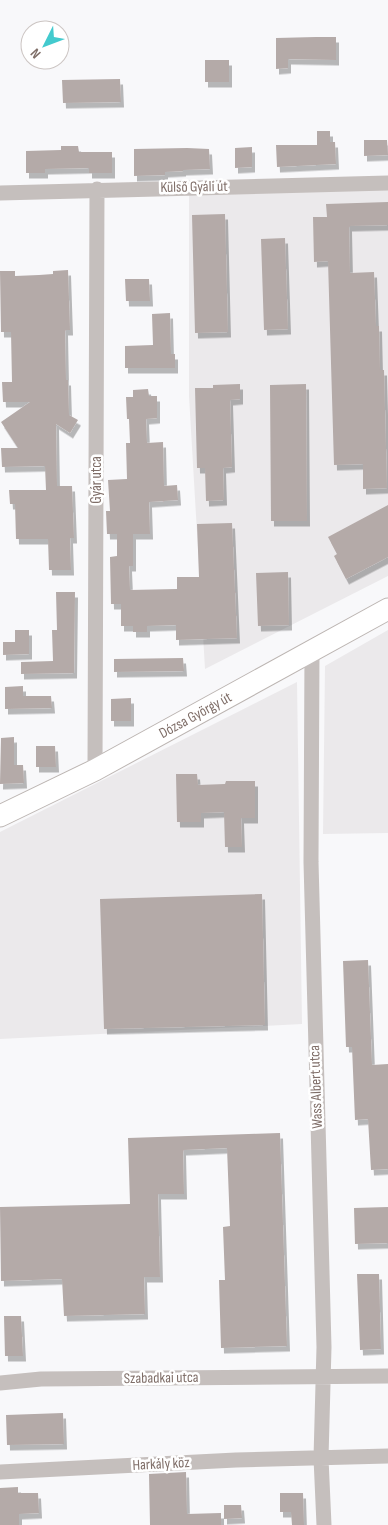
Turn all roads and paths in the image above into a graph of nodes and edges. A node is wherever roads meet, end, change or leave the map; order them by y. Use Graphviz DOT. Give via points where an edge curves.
graph roads {
  1 [pos="388,183"];
  2 [pos="97,189"];
  3 [pos="0,193"];
  4 [pos="388,608"];
  5 [pos="312,650"];
  6 [pos="95,770"];
  7 [pos="0,816"];
  8 [pos="388,1376"];
  9 [pos="322,1377"];
  10 [pos="0,1383"];
  11 [pos="388,1456"];
  12 [pos="322,1458"];
  13 [pos="0,1472"];
  14 [pos="324,1525"];
  1 -- 2 [label="street, Külső Gyáli út"];
  2 -- 3 [label="street, Külső Gyáli út"];
  2 -- 6 [label="street, Gyár utca"];
  4 -- 5 [label="main road, Dózsa György út"];
  5 -- 6 [label="main road, Dózsa György út"];
  5 -- 9 [label="street, Wass Albert utca" via="311,871 324,1347"];
  6 -- 7 [label="main road, Dózsa György út"];
  8 -- 9 [label="street, Szabadkai utca"];
  9 -- 10 [label="street, Szabadkai utca" via="41,1379"];
  9 -- 12 [label="street, Wass Albert utca"];
  11 -- 12 [label="street, Harkály köz"];
  12 -- 13 [label="street, Harkály köz"];
  12 -- 14 [label="street, Wass Albert utca"];
}
